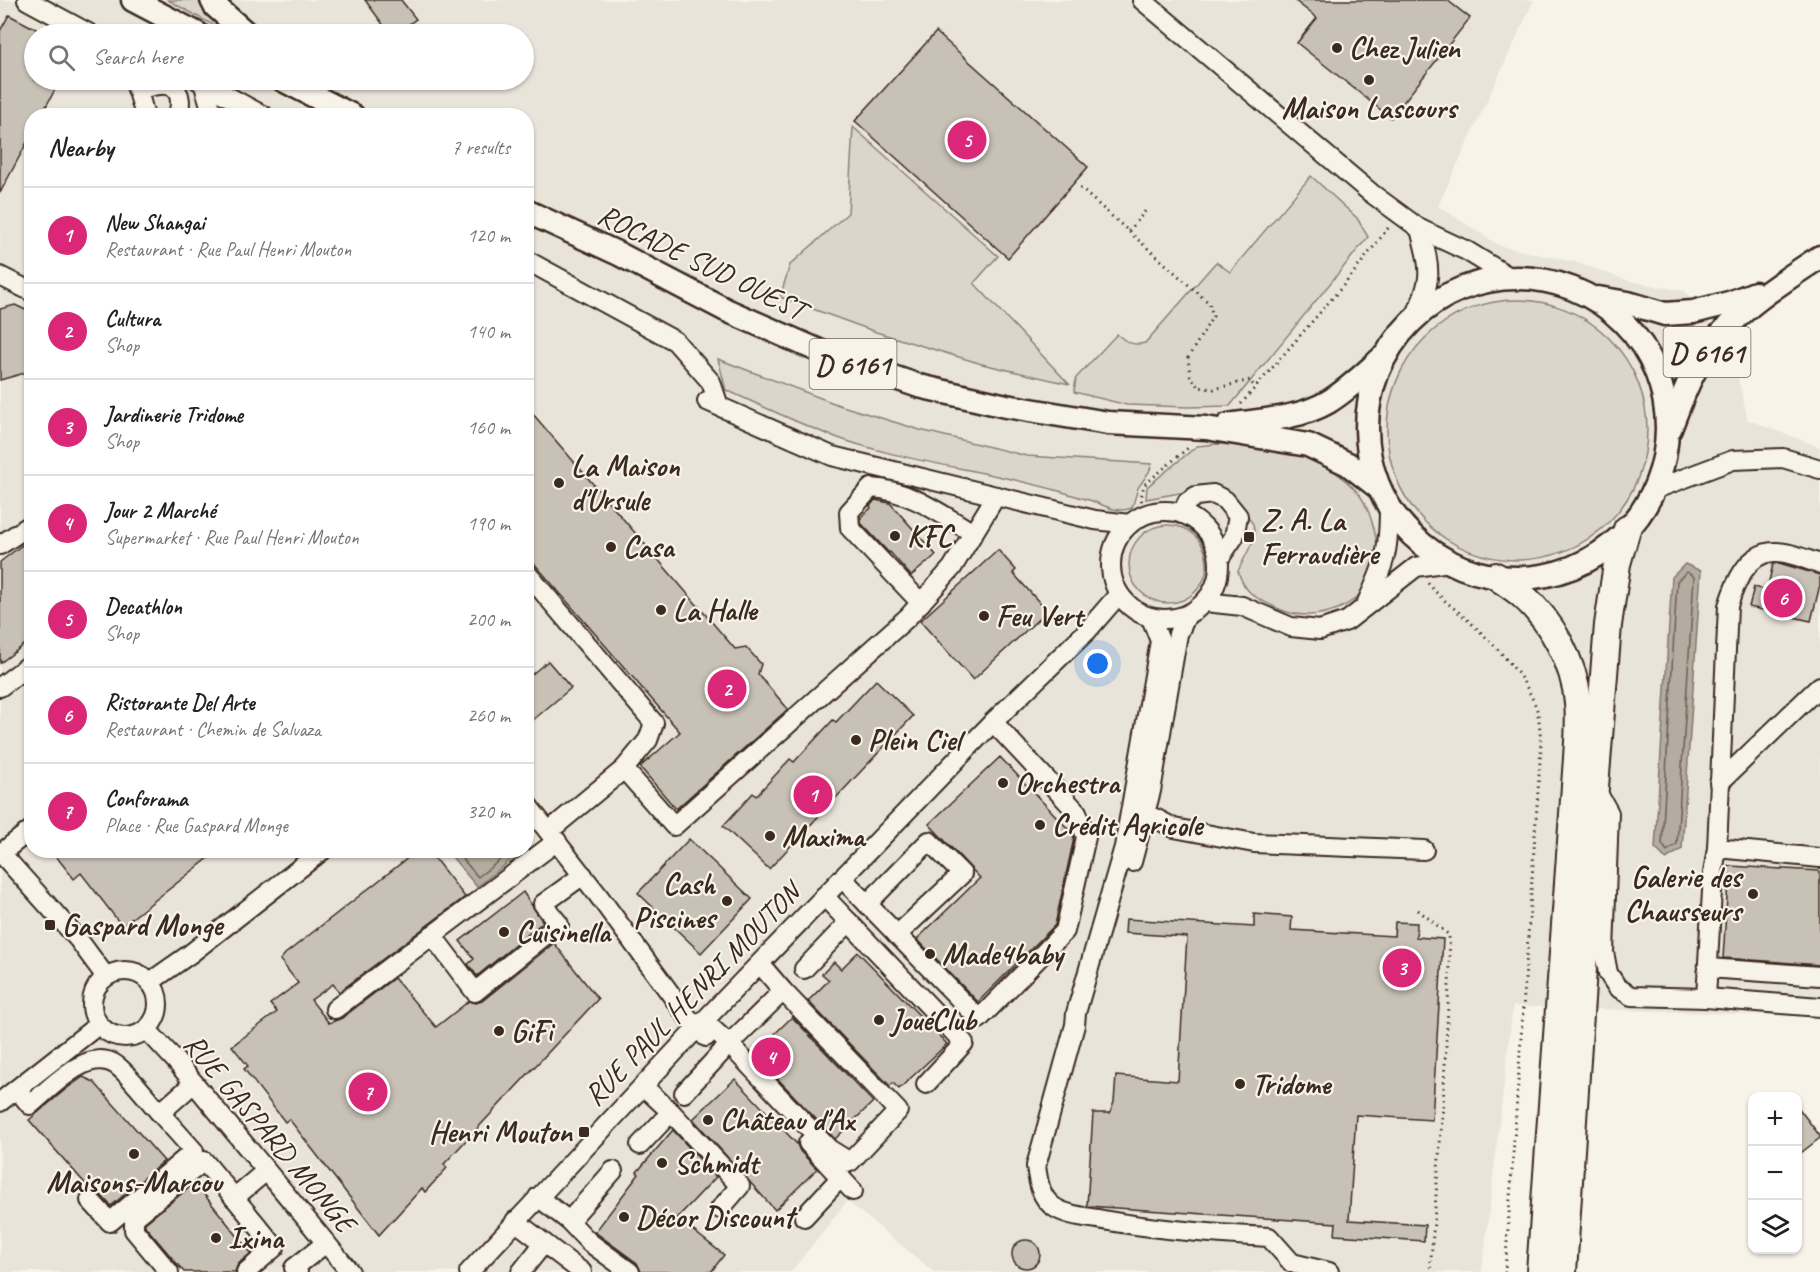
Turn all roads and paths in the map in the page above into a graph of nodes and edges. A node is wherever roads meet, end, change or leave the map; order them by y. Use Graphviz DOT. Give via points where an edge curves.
graph roads {
  1 [pos="27,0"];
  2 [pos="133,0"];
  3 [pos="212,0"];
  4 [pos="1142,0"];
  5 [pos="71,24"];
  6 [pos="179,24"];
  7 [pos="236,24"];
  8 [pos="138,90"];
  9 [pos="175,90"];
  10 [pos="203,90"];
  11 [pos="216,90"];
  12 [pos="302,90"];
  13 [pos="319,90"];
  14 [pos="143,108"];
  15 [pos="181,108"];
  16 [pos="210,108"];
  17 [pos="249,108"];
  18 [pos="337,108"];
  19 [pos="347,108"];
  20 [pos="1080,188"];
  21 [pos="1147,209"];
  22 [pos="1399,214"];
  23 [pos="534,215"];
  24 [pos="1420,229"];
  25 [pos="1129,231"];
  26 [pos="1820,257"];
  27 [pos="534,264"];
  28 [pos="0,276"];
  29 [pos="1511,278"];
  30 [pos="1776,285"];
  31 [pos="24,288"];
  32 [pos="1591,297"];
  33 [pos="1414,319"];
  34 [pos="1386,355"];
  35 [pos="1255,388"];
  36 [pos="1238,408"];
  37 [pos="1206,428"];
  38 [pos="1666,439"];
  39 [pos="1190,447"];
  40 [pos="1820,469"];
  41 [pos="1653,490"];
  42 [pos="996,496"];
  43 [pos="1384,497"];
  44 [pos="1182,514"];
  45 [pos="1137,519"];
  46 [pos="1095,520"];
  47 [pos="24,529"];
  48 [pos="1627,529"];
  49 [pos="973,533"];
  50 [pos="1115,543"];
  51 [pos="0,545"];
  52 [pos="1449,561"];
  53 [pos="1820,564"];
  54 [pos="1219,567"];
  55 [pos="1416,567"];
  56 [pos="1496,576"];
  57 [pos="534,581"];
  58 [pos="1123,600"];
  59 [pos="1205,602"];
  60 [pos="921,603"];
  61 [pos="1242,606"];
  62 [pos="1363,609"];
  63 [pos="1187,615"];
  64 [pos="1151,618"];
  65 [pos="24,669"];
  66 [pos="1820,686"];
  67 [pos="0,687"];
  68 [pos="993,722"];
  69 [pos="624,769"];
  70 [pos="1719,783"];
  71 [pos="1595,787"];
  72 [pos="534,813"];
  73 [pos="1139,815"];
  74 [pos="24,835"];
  75 [pos="553,836"];
  76 [pos="1717,848"];
  77 [pos="1424,850"];
  78 [pos="534,852"];
  79 [pos="0,853"];
  80 [pos="313,858"];
  81 [pos="526,858"];
  82 [pos="1820,858"];
  83 [pos="583,875"];
  84 [pos="842,878"];
  85 [pos="824,896"];
  86 [pos="867,904"];
  87 [pos="1418,910"];
  88 [pos="849,922"];
  89 [pos="432,935"];
  90 [pos="897,935"];
  91 [pos="760,964"];
  92 [pos="1708,968"];
  93 [pos="804,969"];
  94 [pos="1820,976"];
  95 [pos="106,977"];
  96 [pos="150,982"];
  97 [pos="783,991"];
  98 [pos="1706,998"];
  99 [pos="1820,1007"];
  100 [pos="335,1009"];
  101 [pos="701,1024"];
  102 [pos="98,1025"];
  103 [pos="147,1030"];
  104 [pos="725,1048"];
  105 [pos="194,1083"];
  106 [pos="926,1084"];
  107 [pos="643,1086"];
  108 [pos="17,1089"];
  109 [pos="684,1094"];
  110 [pos="0,1102"];
  111 [pos="671,1112"];
  112 [pos="160,1113"];
  113 [pos="640,1145"];
  114 [pos="266,1171"];
  115 [pos="613,1171"];
  116 [pos="538,1197"];
  117 [pos="234,1198"];
  118 [pos="90,1200"];
  119 [pos="720,1209"];
  120 [pos="804,1217"];
  121 [pos="515,1221"];
  122 [pos="569,1221"];
  123 [pos="326,1243"];
  124 [pos="544,1243"];
  125 [pos="169,1272"];
  126 [pos="246,1272"];
  127 [pos="297,1272"];
  128 [pos="350,1272"];
  129 [pos="469,1272"];
  130 [pos="521,1272"];
  131 [pos="582,1272"];
  132 [pos="630,1272"];
  133 [pos="1329,1272"];
  134 [pos="1430,1272"];
  135 [pos="1505,1272"];
  136 [pos="1540,1272"];
  137 [pos="1563,1272"];
  1 -- 5 [label="street"];
  2 -- 6 [label="main road"];
  3 -- 7 [label="main road"];
  4 -- 22 [label="street"];
  8 -- 14 [label="street"];
  9 -- 15 [label="street" via="180,96"];
  10 -- 16 [label="street"];
  11 -- 17 [label="street"];
  12 -- 18 [label="main road"];
  13 -- 19 [label="main road"];
  20 -- 25 [label="path"];
  21 -- 25 [label="path"];
  22 -- 24 [label="street"];
  22 -- 35 [label="path"];
  23 -- 37 [label="main road, ROCADE SUD OUEST / D 6161" via="726,310 831,356 919,386 1108,423"];
  24 -- 29 [label="street"];
  24 -- 33 [label="street" via="1429,276 1427,291"];
  25 -- 35 [label="path" via="1209,303 1213,316 1188,358 1190,375 1198,387 1214,389 1250,380"];
  26 -- 30 [label="main road, D 6161"];
  27 -- 42 [label="street" via="675,341 711,382 713,403 832,456"];
  28 -- 31 [label="street"];
  29 -- 32 [label="main road" via="1566,285"];
  29 -- 33 [label="main road" via="1459,289"];
  30 -- 32 [label="main road, D 6161" via="1728,303 1665,314"];
  30 -- 38 [label="main road, D 6161" via="1740,313 1712,344 1692,374"];
  32 -- 38 [label="main road" via="1618,317 1641,342 1657,372 1665,405"];
  33 -- 34 [label="main road"];
  34 -- 37 [label="main road, ROCADE SUD OUEST / D 6161" via="1345,390 1314,409"];
  34 -- 43 [label="main road" via="1373,387 1367,420 1370,455"];
  35 -- 36 [label="path"];
  37 -- 43 [label="main road, ROCADE SUD OUEST / D 6161" via="1308,445 1348,464"];
  38 -- 41 [label="main road"];
  39 -- 45 [label="path" via="1144,485"];
  40 -- 41 [label="street" via="1783,458 1733,460"];
  41 -- 48 [label="main road"];
  42 -- 46 [label="street"];
  42 -- 49 [label="street"];
  43 -- 52 [label="main road" via="1405,528 1425,547"];
  43 -- 62 [label="street" via="1387,553 1383,570"];
  44 -- 45 [label="street" via="1160,511"];
  44 -- 54 [label="street" via="1203,526 1212,538"];
  44 -- 54 [label="street" via="1186,502 1196,496 1214,494 1225,500 1238,516 1234,537"];
  45 -- 46 [label="street"];
  45 -- 50 [label="street"];
  46 -- 50 [label="street"];
  47 -- 51 [label="street"];
  48 -- 56 [label="main road" via="1599,553 1567,569 1532,577"];
  48 -- 71 [label="highway" via="1617,564 1608,625"];
  49 -- 60 [label="street" via="952,568"];
  49 -- 60 [label="street" via="922,502 888,489 872,488 849,512 850,528"];
  50 -- 58 [label="street" via="1110,566"];
  52 -- 55 [label="street"];
  52 -- 56 [label="main road"];
  53 -- 70 [label="street" via="1776,551 1761,554 1735,585 1728,606"];
  54 -- 59 [label="street" via="1215,590"];
  54 -- 61 [label="street"];
  55 -- 62 [label="street"];
  55 -- 135 [label="path" via="1437,596 1496,648 1526,684 1538,712 1541,747"];
  56 -- 136 [label="highway" via="1521,593 1550,629 1564,652 1578,702"];
  57 -- 69 [label="street" via="654,723 648,740"];
  58 -- 64 [label="street"];
  58 -- 68 [label="street, RUE PAUL HENRI MOUTON"];
  59 -- 61 [label="street"];
  59 -- 63 [label="street"];
  60 -- 69 [label="street" via="674,826"];
  61 -- 62 [label="street" via="1291,627 1320,630 1347,621"];
  63 -- 64 [label="street" via="1169,620"];
  63 -- 73 [label="street" via="1178,634"];
  64 -- 73 [label="street" via="1160,641"];
  65 -- 67 [label="street"];
  66 -- 70 [label="street"];
  68 -- 84 [label="street, RUE PAUL HENRI MOUTON"];
  68 -- 90 [label="street" via="1077,812 1086,837 1065,931 979,1019"];
  69 -- 75 [label="street"];
  70 -- 76 [label="street"];
  71 -- 98 [label="street" via="1609,813 1604,952 1608,973 1617,987 1630,996"];
  71 -- 137 [label="highway"];
  72 -- 75 [label="street"];
  73 -- 77 [label="street" via="1174,828 1254,843"];
  73 -- 133 [label="street" via="1118,870 1076,1013 1036,1166 1038,1183 1054,1207 1074,1215 1141,1227 1269,1237 1292,1263"];
  74 -- 79 [label="street"];
  75 -- 78 [label="street"];
  75 -- 83 [label="street"];
  76 -- 82 [label="street"];
  76 -- 92 [label="street"];
  79 -- 95 [label="street" via="78,939"];
  80 -- 96 [label="street"];
  81 -- 89 [label="street"];
  83 -- 89 [label="street" via="543,904 559,924 475,992"];
  83 -- 101 [label="street" via="689,1019"];
  84 -- 85 [label="street, RUE PAUL HENRI MOUTON"];
  84 -- 86 [label="street"];
  85 -- 88 [label="street"];
  85 -- 91 [label="street, RUE PAUL HENRI MOUTON"];
  86 -- 90 [label="street"];
  86 -- 90 [label="street" via="929,841 962,874"];
  87 -- 134 [label="path" via="1449,935 1450,965"];
  88 -- 93 [label="street"];
  88 -- 106 [label="street" via="964,1043"];
  89 -- 100 [label="street"];
  91 -- 97 [label="street"];
  91 -- 101 [label="street, RUE PAUL HENRI MOUTON"];
  92 -- 94 [label="street"];
  92 -- 98 [label="street"];
  95 -- 96 [label="street" via="129,971"];
  95 -- 102 [label="street" via="96,986 91,999"];
  96 -- 103 [label="street" via="159,1007"];
  97 -- 104 [label="street"];
  97 -- 104 [label="street" via="898,1111 850,1162 830,1149"];
  98 -- 99 [label="street"];
  101 -- 104 [label="street"];
  101 -- 107 [label="street, RUE PAUL HENRI MOUTON"];
  102 -- 103 [label="street" via="121,1038 135,1037"];
  102 -- 108 [label="street"];
  103 -- 105 [label="street, RUE GASPARD MONGE"];
  104 -- 109 [label="street"];
  104 -- 120 [label="street" via="847,1184"];
  105 -- 112 [label="street"];
  105 -- 114 [label="street, RUE GASPARD MONGE"];
  107 -- 111 [label="street"];
  107 -- 116 [label="street, RUE PAUL HENRI MOUTON"];
  108 -- 110 [label="street"];
  108 -- 112 [label="street" via="30,1105 69,1072 100,1059 116,1065"];
  111 -- 113 [label="street"];
  111 -- 119 [label="street" via="740,1186"];
  112 -- 118 [label="street" via="194,1151 110,1222"];
  114 -- 117 [label="street"];
  114 -- 123 [label="street, RUE GASPARD MONGE"];
  115 -- 122 [label="street"];
  116 -- 121 [label="street, RUE PAUL HENRI MOUTON"];
  116 -- 122 [label="street"];
  117 -- 125 [label="street" via="204,1161 134,1218 134,1230"];
  117 -- 126 [label="street" via="275,1247"];
  121 -- 124 [label="street"];
  121 -- 129 [label="street, RUE PAUL HENRI MOUTON"];
  122 -- 132 [label="street" via="589,1242"];
  123 -- 127 [label="street" via="294,1268"];
  123 -- 128 [label="street, RUE GASPARD MONGE"];
  124 -- 130 [label="street"];
  124 -- 131 [label="street"];
}
